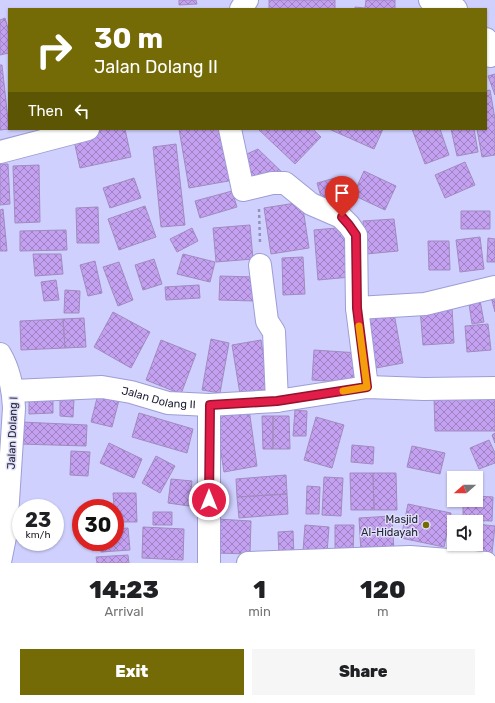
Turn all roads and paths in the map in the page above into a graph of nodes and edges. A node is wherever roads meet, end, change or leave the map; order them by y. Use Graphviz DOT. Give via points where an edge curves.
graph roads {
  1 [pos="430,0"];
  2 [pos="453,8"];
  3 [pos="84,130"];
  4 [pos="230,130"];
  5 [pos="0,152"];
  6 [pos="245,190"];
  7 [pos="260,265"];
  8 [pos="495,287"];
  9 [pos="357,308"];
  10 [pos="0,354"];
  11 [pos="367,387"];
  12 [pos="495,388"];
  13 [pos="13,390"];
  14 [pos="277,401"];
  15 [pos="210,405"];
  16 [pos="424,560"];
  17 [pos="384,561"];
  18 [pos="0,562"];
  19 [pos="209,563"];
  20 [pos="248,563"];
  21 [pos="486,563"];
  1 -- 2 [label="street"];
  3 -- 5 [label="street"];
  4 -- 6 [label="street"];
  6 -- 7 [label="path" via="259,206"];
  6 -- 9 [label="street" via="272,183 285,183 311,204 342,217 356,235"];
  7 -- 14 [label="street" via="267,321 274,332"];
  8 -- 9 [label="street" via="424,304"];
  9 -- 11 [label="street"];
  10 -- 13 [label="street, Jalan Dolang I" via="9,371"];
  11 -- 12 [label="street, Jalan Dolang II"];
  11 -- 14 [label="street, Jalan Dolang II"];
  13 -- 15 [label="street, Jalan Dolang II" via="102,387 132,392 168,404"];
  13 -- 18 [label="street, Jalan Dolang I" via="6,532"];
  14 -- 15 [label="street, Jalan Dolang II"];
  15 -- 19 [label="street"];
  16 -- 17 [label="street"];
  16 -- 21 [label="street"];
  17 -- 20 [label="street"];
}
